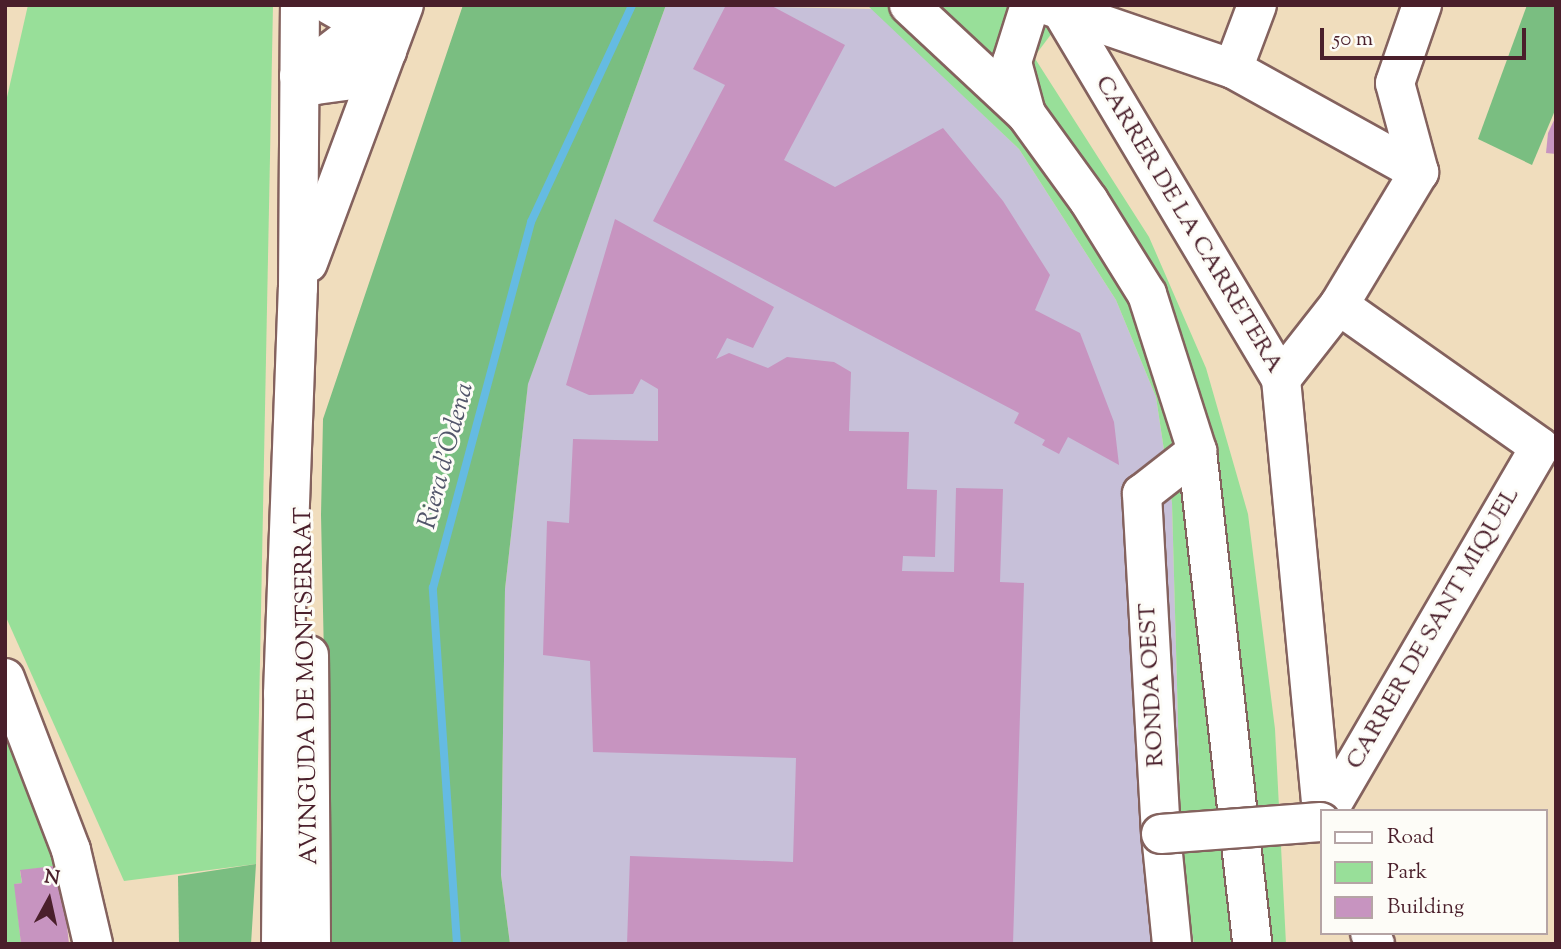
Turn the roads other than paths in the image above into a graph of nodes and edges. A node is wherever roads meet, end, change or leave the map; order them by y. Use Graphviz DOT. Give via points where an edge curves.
graph roads {
  1 [pos="300,5"];
  2 [pos="330,5"];
  3 [pos="404,5"];
  4 [pos="909,5"];
  5 [pos="1257,5"];
  6 [pos="1422,5"];
  7 [pos="1046,7"];
  8 [pos="382,27"];
  9 [pos="1233,69"];
  10 [pos="299,76"];
  11 [pos="1026,114"];
  12 [pos="1419,172"];
  13 [pos="298,288"];
  14 [pos="1339,305"];
  15 [pos="1281,379"];
  16 [pos="293,431"];
  17 [pos="1197,452"];
  18 [pos="5,678"];
  19 [pos="1324,802"];
  20 [pos="1320,822"];
  21 [pos="1161,834"];
  22 [pos="93,944"];
  23 [pos="281,944"];
  24 [pos="311,944"];
  25 [pos="1172,944"];
  26 [pos="1252,944"];
  1 -- 10 [label="street, AVINGUDA DE MONTSERRAT"];
  2 -- 8 [label="street"];
  3 -- 8 [label="street"];
  4 -- 11 [label="street"];
  5 -- 9 [label="street"];
  6 -- 12 [label="street" via="1395,83"];
  7 -- 9 [label="street"];
  7 -- 11 [label="street" via="1012,62"];
  7 -- 15 [label="street, CARRER DE LA CARRETERA"];
  8 -- 10 [label="street" via="353,80 316,85"];
  8 -- 13 [label="street"];
  9 -- 12 [label="street"];
  10 -- 13 [label="street, AVINGUDA DE MONTSERRAT"];
  11 -- 17 [label="street" via="1089,201 1147,294"];
  12 -- 14 [label="street"];
  13 -- 16 [label="street, AVINGUDA DE MONTSERRAT"];
  14 -- 15 [label="street"];
  14 -- 19 [label="street, CARRER DE SANT MIQUEL" via="1540,447"];
  15 -- 19 [label="street, CARRER DE LA CARRETERA"];
  16 -- 23 [label="street, AVINGUDA DE MONTSERRAT" via="283,694"];
  16 -- 24 [label="street, AVINGUDA DE MONTSERRAT" via="304,452"];
  17 -- 21 [label="street, RONDA OEST" via="1142,494"];
  17 -- 26 [label="street"];
  18 -- 22 [label="street" via="71,850"];
  20 -- 21 [label="street, bridge"];
  21 -- 25 [label="street, RONDA OEST"];
}
